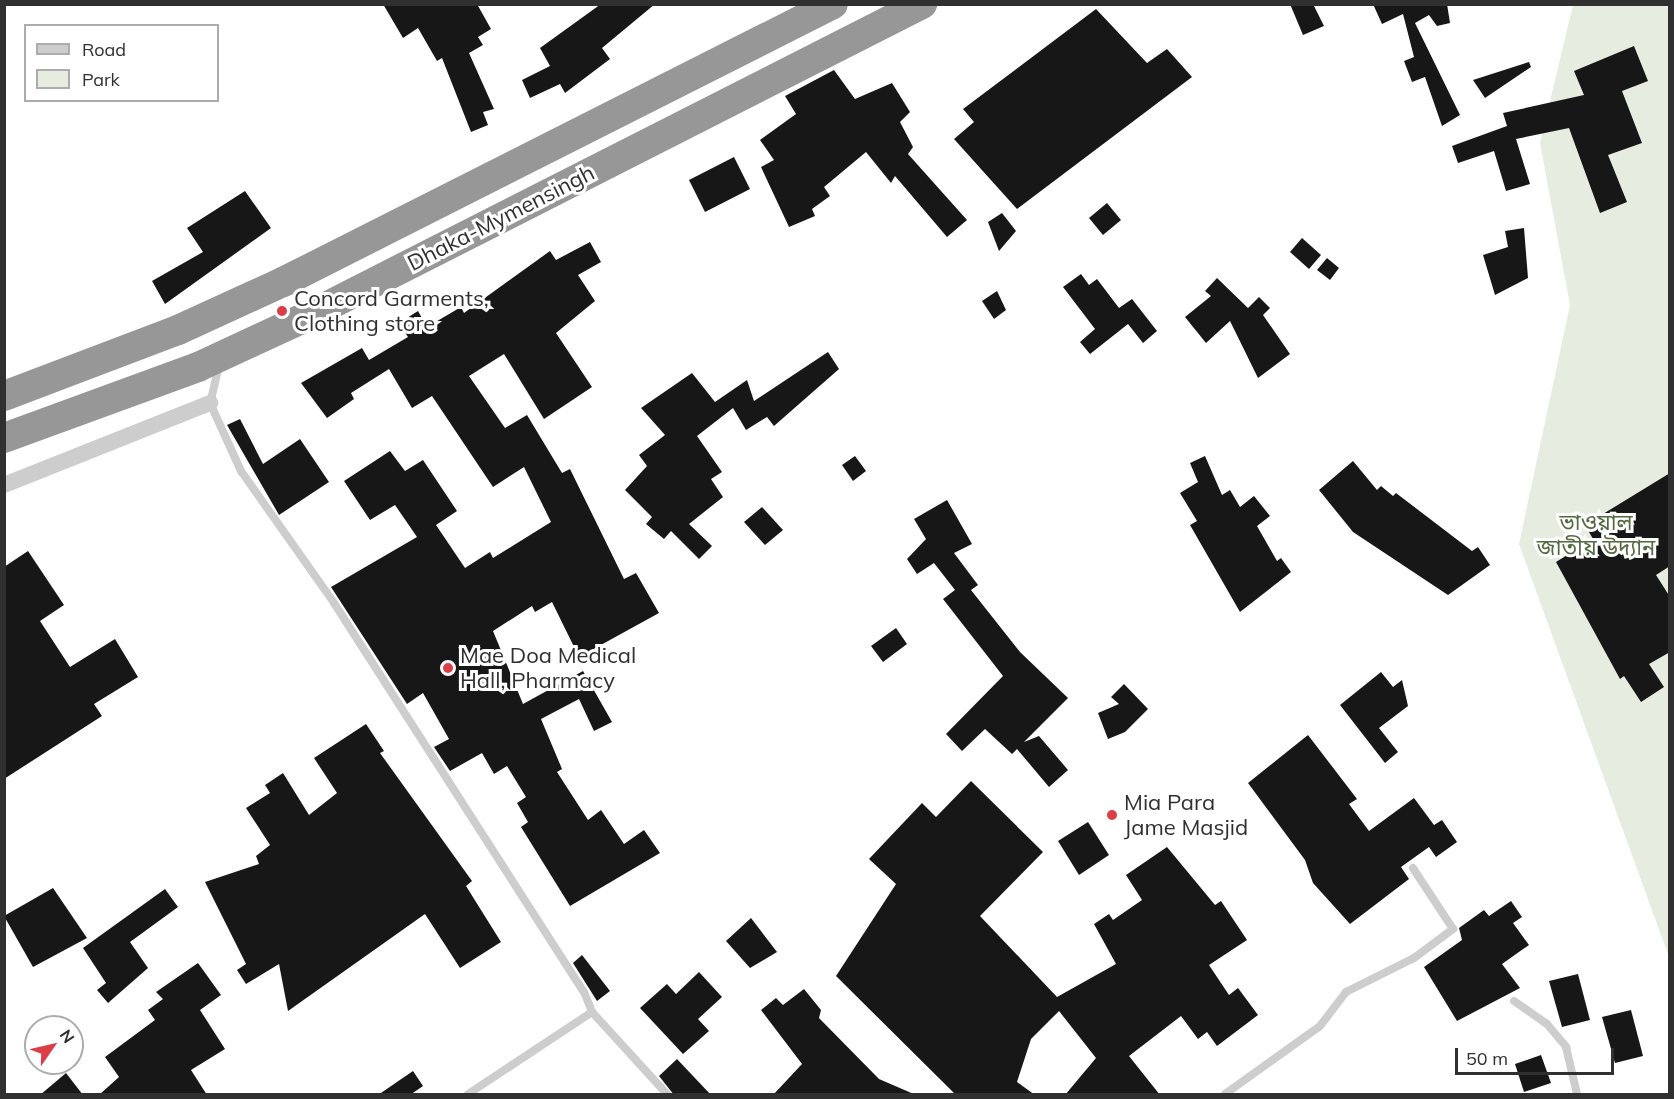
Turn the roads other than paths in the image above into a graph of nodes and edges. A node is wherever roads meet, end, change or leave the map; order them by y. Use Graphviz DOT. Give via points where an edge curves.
graph roads {
  1 [pos="833,4"];
  2 [pos="922,4"];
  3 [pos="221,356"];
  4 [pos="4,396"];
  5 [pos="210,403"];
  6 [pos="4,438"];
  7 [pos="4,485"];
  8 [pos="1413,867"];
  9 [pos="1514,1001"];
  10 [pos="592,1012"];
  11 [pos="468,1095"];
  12 [pos="667,1095"];
  13 [pos="1226,1095"];
  14 [pos="1577,1095"];
  1 -- 4 [label="highway, Dhaka-Mymensingh" via="283,282 178,330"];
  2 -- 3 [label="highway, Dhaka-Mymensingh"];
  3 -- 5 [label="lane"];
  3 -- 6 [label="highway, Dhaka-Mymensingh"];
  5 -- 7 [label="street"];
  5 -- 10 [label="lane" via="241,471 334,603 585,992"];
  8 -- 13 [label="lane" via="1453,929 1414,958 1346,992 1320,1026"];
  9 -- 14 [label="lane" via="1547,1024 1566,1047"];
  10 -- 11 [label="lane"];
  10 -- 12 [label="lane"];
}
